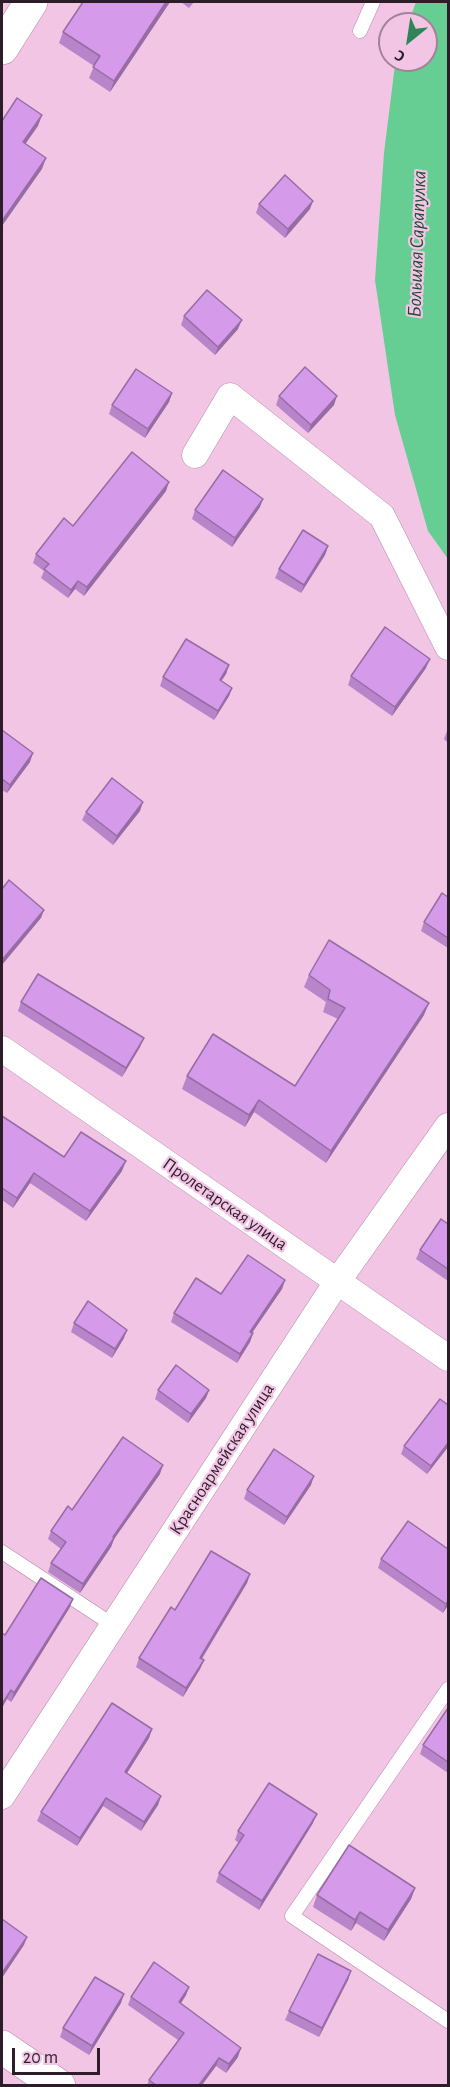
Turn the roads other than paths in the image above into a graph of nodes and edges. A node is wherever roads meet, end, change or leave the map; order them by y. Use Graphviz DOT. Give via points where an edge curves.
graph roads {
  1 [pos="31,2"];
  2 [pos="373,2"];
  3 [pos="360,31"];
  4 [pos="2,48"];
  5 [pos="195,455"];
  6 [pos="448,647"];
  7 [pos="2,1048"];
  8 [pos="448,1126"];
  9 [pos="337,1282"];
  10 [pos="448,1358"];
  11 [pos="2,1552"];
  12 [pos="113,1625"];
  13 [pos="448,1689"];
  14 [pos="2,1796"];
  15 [pos="448,2021"];
  16 [pos="2,2048"];
  17 [pos="59,2085"];
  1 -- 4 [label="street"];
  2 -- 3 [label="lane"];
  5 -- 6 [label="street" via="230,396 382,516"];
  7 -- 9 [label="street, Пролетарская улица"];
  8 -- 9 [label="street, Красноармейская улица"];
  9 -- 10 [label="street, Пролетарская улица"];
  9 -- 12 [label="street, Красноармейская улица"];
  11 -- 12 [label="lane"];
  12 -- 14 [label="street, Красноармейская улица"];
  13 -- 15 [label="lane" via="292,1916"];
  16 -- 17 [label="street"];
}
